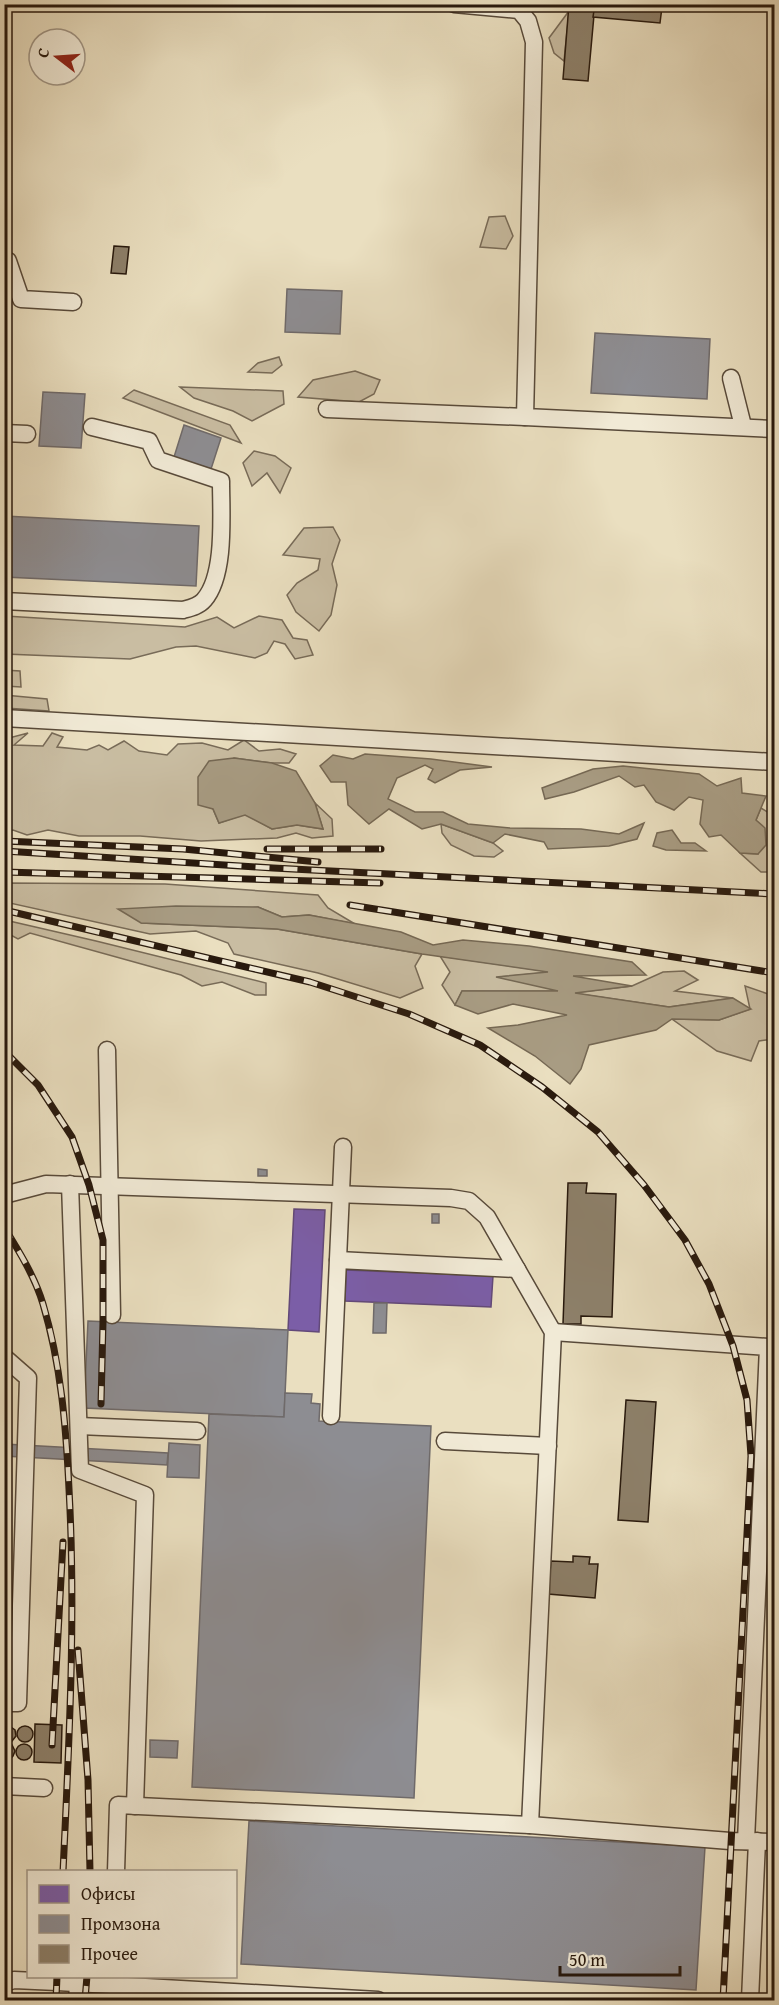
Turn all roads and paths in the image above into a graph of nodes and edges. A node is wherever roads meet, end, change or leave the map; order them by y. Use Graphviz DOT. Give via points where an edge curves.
graph roads {
  1 [pos="454,4"];
  2 [pos="522,7"];
  3 [pos="4,261"];
  4 [pos="74,302"];
  5 [pos="730,378"];
  6 [pos="327,409"];
  7 [pos="525,417"];
  8 [pos="743,426"];
  9 [pos="93,427"];
  10 [pos="774,429"];
  11 [pos="4,433"];
  12 [pos="27,434"];
  13 [pos="4,601"];
  14 [pos="4,718"];
  15 [pos="774,762"];
  16 [pos="107,1050"];
  17 [pos="343,1147"];
  18 [pos="70,1184"];
  19 [pos="109,1185"];
  20 [pos="341,1193"];
  21 [pos="4,1195"];
  22 [pos="338,1260"];
  23 [pos="517,1269"];
  24 [pos="112,1315"];
  25 [pos="553,1332"];
  26 [pos="771,1344"];
  27 [pos="4,1358"];
  28 [pos="331,1416"];
  29 [pos="769,1423"];
  30 [pos="79,1426"];
  31 [pos="197,1431"];
  32 [pos="445,1441"];
  33 [pos="548,1446"];
  34 [pos="4,1703"];
  35 [pos="4,1786"];
  36 [pos="44,1788"];
  37 [pos="135,1806"];
  38 [pos="530,1825"];
  39 [pos="752,1841"];
  40 [pos="774,1842"];
  41 [pos="116,1870"];
  42 [pos="112,1981"];
  43 [pos="4,1983"];
  44 [pos="78,1992"];
  45 [pos="378,2001"];
  46 [pos="750,2001"];
  1 -- 2 [label="lane"];
  2 -- 7 [label="lane" via="534,42"];
  3 -- 4 [label="lane" via="8,261 21,299"];
  5 -- 8 [label="lane"];
  6 -- 7 [label="lane"];
  7 -- 8 [label="lane"];
  8 -- 10 [label="lane"];
  9 -- 13 [label="lane" via="149,441 158,460 221,481 222,531 216,583 202,603 183,610"];
  11 -- 12 [label="lane"];
  14 -- 15 [label="lane"];
  16 -- 19 [label="lane"];
  17 -- 20 [label="lane"];
  18 -- 19 [label="lane"];
  18 -- 21 [label="lane" via="46,1184"];
  18 -- 30 [label="lane"];
  19 -- 20 [label="lane"];
  19 -- 24 [label="lane"];
  20 -- 22 [label="lane"];
  20 -- 23 [label="lane" via="470,1202 487,1217"];
  22 -- 23 [label="lane"];
  22 -- 28 [label="lane"];
  23 -- 25 [label="lane"];
  25 -- 26 [label="lane"];
  25 -- 33 [label="lane"];
  26 -- 29 [label="lane"];
  27 -- 34 [label="lane" via="28,1378 18,1703"];
  29 -- 39 [label="lane"];
  30 -- 31 [label="lane"];
  30 -- 37 [label="lane" via="80,1470 145,1495"];
  32 -- 33 [label="lane"];
  33 -- 38 [label="lane"];
  35 -- 36 [label="lane"];
  37 -- 38 [label="lane"];
  37 -- 41 [label="lane" via="118,1805"];
  38 -- 39 [label="lane"];
  39 -- 40 [label="lane"];
  39 -- 46 [label="lane"];
  42 -- 44 [label="lane"];
  42 -- 45 [label="lane"];
  43 -- 44 [label="lane" via="14,1980"];
}
